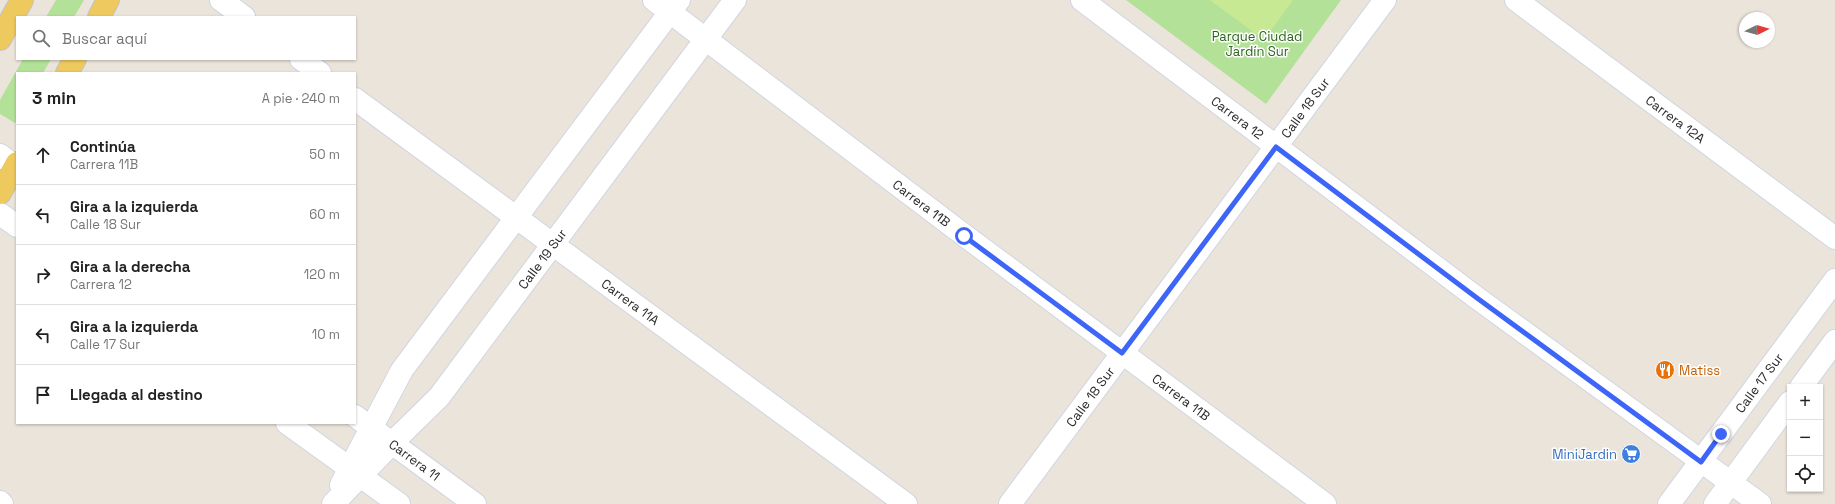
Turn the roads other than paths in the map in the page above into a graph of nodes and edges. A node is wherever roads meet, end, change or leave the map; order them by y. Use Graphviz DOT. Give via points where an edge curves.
graph roads {
  1 [pos="22,0"];
  2 [pos="108,0"];
  3 [pos="221,0"];
  4 [pos="735,0"];
  5 [pos="1082,0"];
  6 [pos="1385,0"];
  7 [pos="1516,0"];
  8 [pos="668,4"];
  9 [pos="100,16"];
  10 [pos="243,16"];
  11 [pos="0,39"];
  12 [pos="706,39"];
  13 [pos="74,60"];
  14 [pos="302,60"];
  15 [pos="68,72"];
  16 [pos="319,72"];
  17 [pos="356,100"];
  18 [pos="1276,147"];
  19 [pos="12,163"];
  20 [pos="0,193"];
  21 [pos="0,214"];
  22 [pos="517,217"];
  23 [pos="16,225"];
  24 [pos="1835,238"];
  25 [pos="553,244"];
  26 [pos="1835,280"];
  27 [pos="1835,341"];
  28 [pos="1122,353"];
  29 [pos="1803,384"];
  30 [pos="1787,406"];
  31 [pos="364,422"];
  32 [pos="288,424"];
  33 [pos="392,443"];
  34 [pos="1701,462"];
  35 [pos="355,472"];
  36 [pos="1730,483"];
  37 [pos="0,502"];
  38 [pos="2,504"];
  39 [pos="332,504"];
  40 [pos="399,504"];
  41 [pos="475,504"];
  42 [pos="906,504"];
  43 [pos="1010,504"];
  44 [pos="1325,504"];
  45 [pos="1670,504"];
  46 [pos="1715,504"];
  47 [pos="1760,504"];
  1 -- 11 [label="main road"];
  2 -- 9 [label="main road"];
  3 -- 10 [label="street"];
  4 -- 12 [label="street, Calle 19 Sur"];
  5 -- 18 [label="street, Carrera 12"];
  6 -- 18 [label="street, Calle 18 Sur"];
  7 -- 24 [label="street, Carrera 12A"];
  8 -- 12 [label="street, Carrera 11B"];
  8 -- 22 [label="street, Calle 19 Sur"];
  12 -- 25 [label="street, Calle 19 Sur"];
  12 -- 28 [label="street, Carrera 11B"];
  13 -- 15 [label="main road"];
  14 -- 16 [label="street"];
  17 -- 22 [label="street, Carrera 11A"];
  18 -- 28 [label="street, Calle 18 Sur"];
  18 -- 34 [label="street, Carrera 12"];
  19 -- 20 [label="main road"];
  21 -- 23 [label="street"];
  22 -- 25 [label="street, Carrera 11A"];
  22 -- 31 [label="street, Calle 19 Sur"];
  25 -- 33 [label="street, Calle 19 Sur" via="439,397"];
  25 -- 42 [label="street, Carrera 11A"];
  26 -- 34 [label="street, Calle 17 Sur"];
  27 -- 29 [label="street"];
  28 -- 43 [label="street, Calle 18 Sur"];
  28 -- 44 [label="street, Carrera 11B"];
  30 -- 36 [label="street"];
  31 -- 33 [label="street, Carrera 11"];
  31 -- 35 [label="street, Calle 19 Sur"];
  32 -- 35 [label="street"];
  33 -- 35 [label="street, Calle 19 Sur"];
  33 -- 41 [label="street, Carrera 11"];
  34 -- 36 [label="street, Carrera 12"];
  34 -- 45 [label="street, Calle 17 Sur"];
  35 -- 39 [label="street, Calle 19 Sur"];
  35 -- 40 [label="street"];
  36 -- 46 [label="street"];
  36 -- 47 [label="street, Carrera 12"];
  37 -- 38 [label="street"];
}
